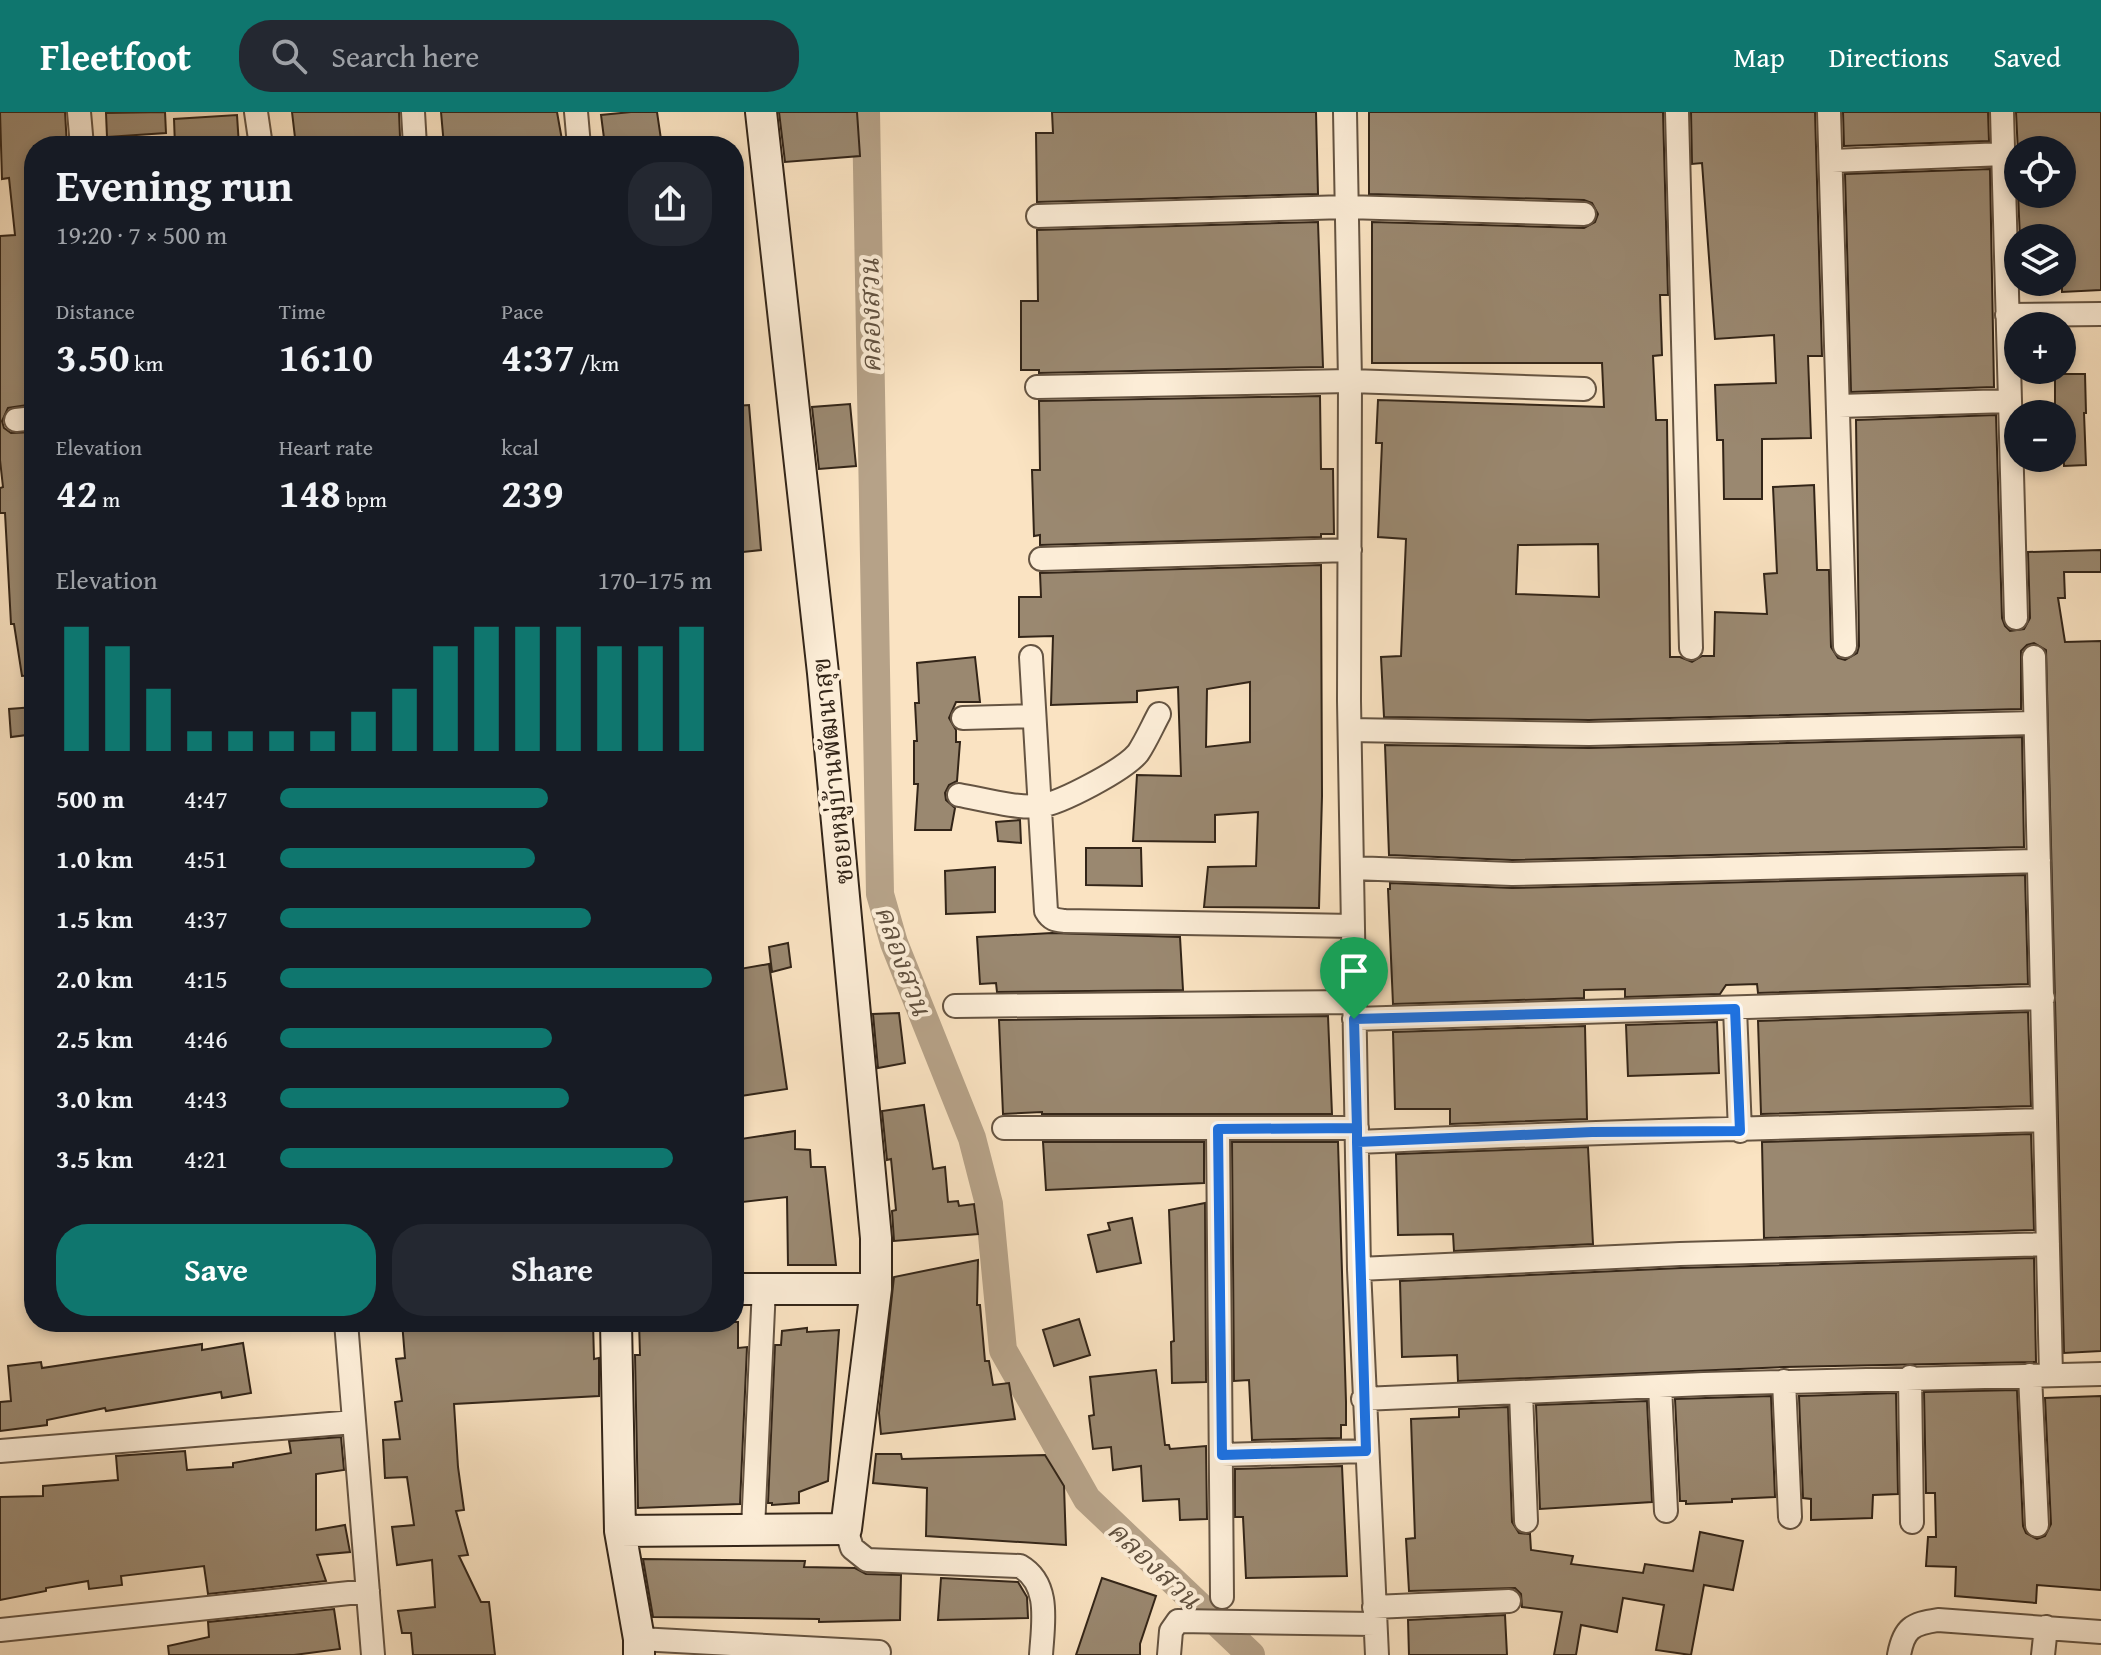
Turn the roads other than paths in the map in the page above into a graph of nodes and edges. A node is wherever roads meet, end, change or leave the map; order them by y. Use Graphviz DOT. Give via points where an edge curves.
graph roads {
  1 [pos="79,112"];
  2 [pos="256,112"];
  3 [pos="413,112"];
  4 [pos="576,112"];
  5 [pos="761,112"];
  6 [pos="1345,112"];
  7 [pos="1677,112"];
  8 [pos="1829,112"];
  9 [pos="2002,112"];
  10 [pos="81,136"];
  11 [pos="260,136"];
  12 [pos="414,136"];
  13 [pos="578,136"];
  14 [pos="2004,154"];
  15 [pos="1832,161"];
  16 [pos="1346,207"];
  17 [pos="2005,208"];
  18 [pos="1584,214"];
  19 [pos="1038,216"];
  20 [pos="2007,312"];
  21 [pos="2076,314"];
  22 [pos="2101,314"];
  23 [pos="1350,381"];
  24 [pos="1037,387"];
  25 [pos="1584,389"];
  26 [pos="2004,401"];
  27 [pos="1839,406"];
  28 [pos="2011,472"];
  29 [pos="1350,550"];
  30 [pos="1041,559"];
  31 [pos="2016,618"];
  32 [pos="1845,646"];
  33 [pos="1691,648"];
  34 [pos="1031,657"];
  35 [pos="2034,657"];
  36 [pos="1159,714"];
  37 [pos="1034,716"];
  38 [pos="963,718"];
  39 [pos="2035,723"];
  40 [pos="1350,730"];
  41 [pos="959,795"];
  42 [pos="1040,806"];
  43 [pos="2039,861"];
  44 [pos="1352,868"];
  45 [pos="1353,926"];
  46 [pos="2043,998"];
  47 [pos="955,1006"];
  48 [pos="1735,1009"];
  49 [pos="1355,1011"];
  50 [pos="2045,1120"];
  51 [pos="1004,1128"];
  52 [pos="1218,1129"];
  53 [pos="1740,1131"];
  54 [pos="1357,1135"];
  55 [pos="2048,1244"];
  56 [pos="1359,1269"];
  57 [pos="764,1287"];
  58 [pos="744,1288"];
  59 [pos="876,1289"];
  60 [pos="347,1332"];
  61 [pos="616,1332"];
  62 [pos="2101,1374"];
  63 [pos="2041,1375"];
  64 [pos="1910,1377"];
  65 [pos="1784,1381"];
  66 [pos="1660,1386"];
  67 [pos="1521,1393"];
  68 [pos="1363,1399"];
  69 [pos="354,1422"];
  70 [pos="0,1451"];
  71 [pos="1366,1451"];
  72 [pos="1222,1455"];
  73 [pos="1666,1511"];
  74 [pos="1790,1517"];
  75 [pos="1526,1521"];
  76 [pos="1912,1522"];
  77 [pos="2037,1525"];
  78 [pos="753,1529"];
  79 [pos="846,1529"];
  80 [pos="620,1531"];
  81 [pos="368,1591"];
  82 [pos="1222,1597"];
  83 [pos="1509,1601"];
  84 [pos="1374,1616"];
  85 [pos="2046,1627"];
  86 [pos="0,1630"];
  87 [pos="2101,1632"];
  88 [pos="639,1647"];
  89 [pos="879,1652"];
  90 [pos="373,1655"];
  91 [pos="1041,1655"];
  92 [pos="1169,1655"];
  93 [pos="1377,1655"];
  94 [pos="1899,1655"];
  95 [pos="2043,1655"];
  1 -- 10 [label="street"];
  2 -- 11 [label="street"];
  3 -- 12 [label="street"];
  4 -- 13 [label="street"];
  5 -- 59 [label="street, ซอยหมู่บ้านพัฒนาสุข" via="823,673 873,1192"];
  6 -- 16 [label="street"];
  7 -- 33 [label="street"];
  8 -- 15 [label="street"];
  9 -- 14 [label="street"];
  14 -- 15 [label="street"];
  15 -- 27 [label="street"];
  16 -- 18 [label="street"];
  16 -- 19 [label="street"];
  16 -- 23 [label="street"];
  17 -- 20 [label="street"];
  21 -- 22 [label="street"];
  23 -- 24 [label="street"];
  23 -- 25 [label="street"];
  23 -- 29 [label="street"];
  26 -- 27 [label="street"];
  27 -- 32 [label="street"];
  28 -- 31 [label="street"];
  29 -- 30 [label="street"];
  29 -- 40 [label="street"];
  34 -- 37 [label="street"];
  35 -- 39 [label="street"];
  36 -- 42 [label="street" via="1137,754 1118,770"];
  37 -- 38 [label="street"];
  37 -- 42 [label="street"];
  39 -- 40 [label="street" via="1589,734"];
  39 -- 43 [label="street"];
  40 -- 44 [label="street"];
  41 -- 42 [label="street"];
  42 -- 45 [label="street" via="1046,911 1054,920"];
  43 -- 44 [label="street" via="1512,874"];
  43 -- 46 [label="street"];
  44 -- 45 [label="street"];
  45 -- 49 [label="street"];
  46 -- 48 [label="street"];
  46 -- 50 [label="street"];
  47 -- 49 [label="street"];
  48 -- 49 [label="street"];
  48 -- 53 [label="street"];
  49 -- 54 [label="street"];
  50 -- 53 [label="street"];
  50 -- 55 [label="street"];
  51 -- 52 [label="street"];
  52 -- 54 [label="street"];
  52 -- 72 [label="street"];
  53 -- 54 [label="street"];
  54 -- 56 [label="street"];
  55 -- 56 [label="street"];
  55 -- 63 [label="street"];
  56 -- 68 [label="street"];
  57 -- 58 [label="street"];
  57 -- 59 [label="street"];
  57 -- 78 [label="street"];
  59 -- 79 [label="street, ซอยหมู่บ้านพัฒนาสุข"];
  60 -- 69 [label="street"];
  61 -- 80 [label="street"];
  62 -- 63 [label="street"];
  63 -- 64 [label="street"];
  63 -- 77 [label="street"];
  64 -- 65 [label="street"];
  64 -- 76 [label="street"];
  65 -- 66 [label="street"];
  65 -- 74 [label="street"];
  66 -- 67 [label="street"];
  66 -- 73 [label="street"];
  67 -- 68 [label="street"];
  67 -- 75 [label="street"];
  68 -- 71 [label="street"];
  69 -- 70 [label="street"];
  69 -- 81 [label="street"];
  71 -- 72 [label="street"];
  71 -- 84 [label="street"];
  72 -- 82 [label="street"];
  78 -- 79 [label="street"];
  78 -- 80 [label="street"];
  79 -- 91 [label="street" via="852,1548 867,1560 1020,1566 1031,1572 1042,1596"];
  80 -- 88 [label="street"];
  81 -- 86 [label="street"];
  81 -- 90 [label="street"];
  83 -- 84 [label="street"];
  84 -- 92 [label="street" via="1263,1623 1178,1621 1171,1631"];
  84 -- 93 [label="street"];
  85 -- 87 [label="street"];
  85 -- 94 [label="street" via="1923,1622 1905,1634"];
  85 -- 95 [label="street"];
  88 -- 89 [label="street"];
}
